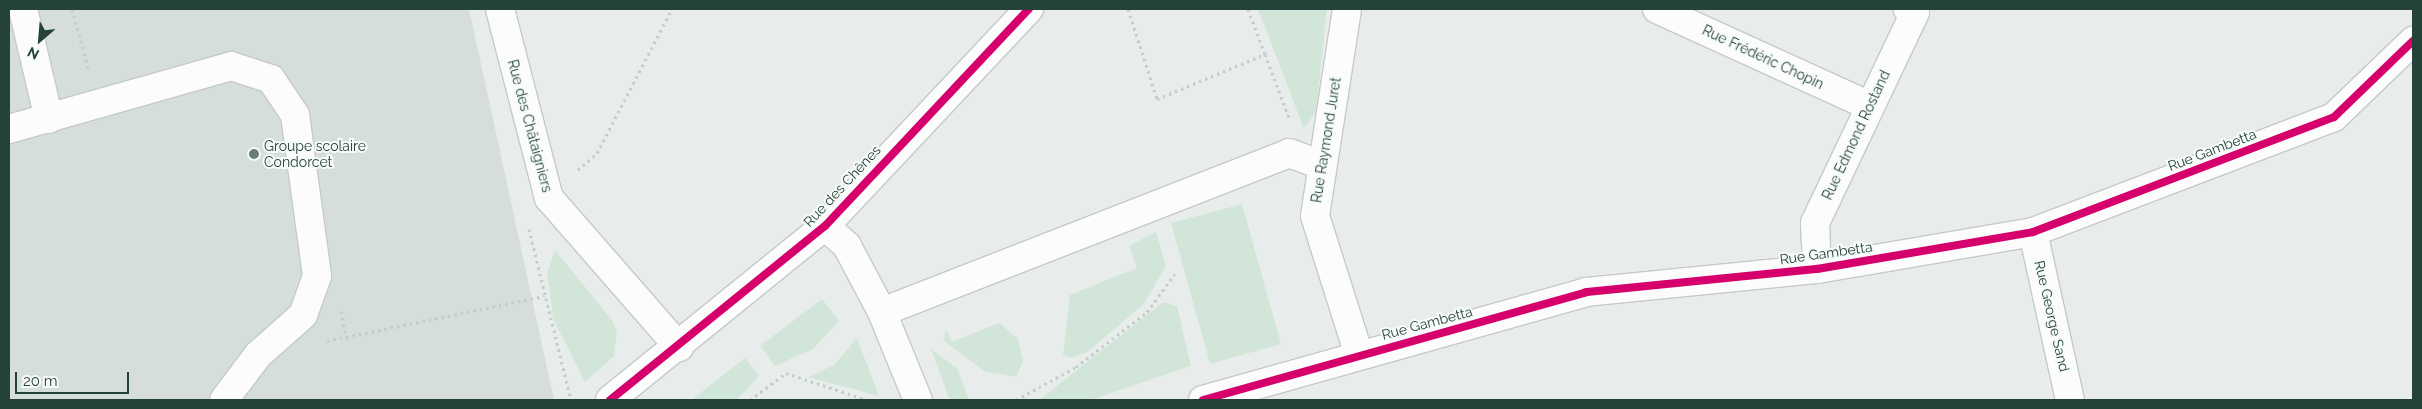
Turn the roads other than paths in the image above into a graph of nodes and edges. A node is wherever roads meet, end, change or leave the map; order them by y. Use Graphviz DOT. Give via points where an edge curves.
graph roads {
  1 [pos="23,9"];
  2 [pos="500,9"];
  3 [pos="1029,9"];
  4 [pos="1347,9"];
  5 [pos="1657,9"];
  6 [pos="1908,9"];
  7 [pos="2413,41"];
  8 [pos="1868,105"];
  9 [pos="49,119"];
  10 [pos="9,129"];
  11 [pos="1322,165"];
  12 [pos="825,226"];
  13 [pos="2033,232"];
  14 [pos="1817,269"];
  15 [pos="882,312"];
  16 [pos="679,346"];
  17 [pos="1358,355"];
  18 [pos="224,400"];
  19 [pos="610,400"];
  20 [pos="918,400"];
  21 [pos="1204,400"];
  22 [pos="2070,400"];
  1 -- 9 [label="street"];
  2 -- 16 [label="street, Rue des Châtaigniers" via="549,198"];
  3 -- 12 [label="street, Rue des Chênes"];
  4 -- 11 [label="street, Rue Raymond Juret"];
  5 -- 8 [label="street, Rue Frédéric Chopin"];
  6 -- 8 [label="street, Rue Edmond Rostand" via="1915,12"];
  7 -- 13 [label="street, Rue Gambetta" via="2334,117"];
  8 -- 14 [label="street, Rue Edmond Rostand" via="1816,223"];
  9 -- 10 [label="street"];
  9 -- 18 [label="street" via="231,66 270,79 295,114 317,276 302,315 258,355"];
  11 -- 15 [label="street" via="1289,153"];
  11 -- 17 [label="street, Rue Raymond Juret" via="1314,216"];
  12 -- 15 [label="street" via="847,246"];
  12 -- 16 [label="street, Rue des Chênes"];
  13 -- 14 [label="street, Rue Gambetta"];
  13 -- 22 [label="street, Rue George Sand"];
  14 -- 17 [label="street, Rue Gambetta" via="1586,292"];
  15 -- 20 [label="street"];
  16 -- 19 [label="street, Rue des Chênes"];
  17 -- 21 [label="street, Rue Gambetta"];
}
